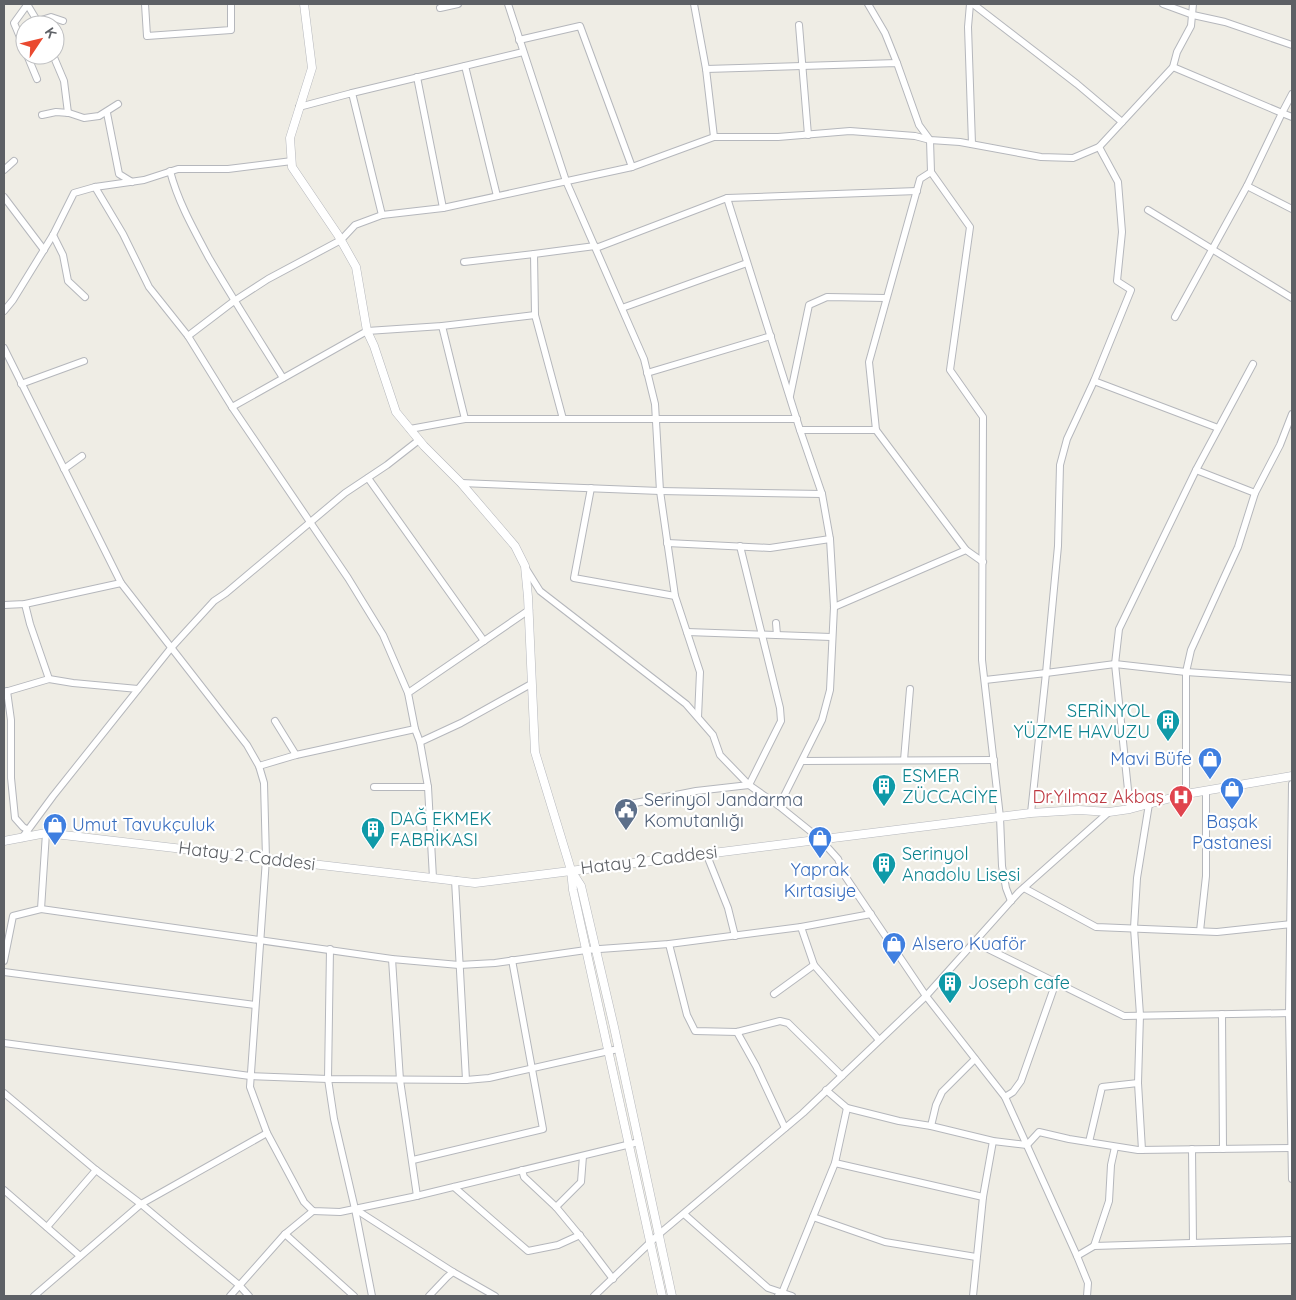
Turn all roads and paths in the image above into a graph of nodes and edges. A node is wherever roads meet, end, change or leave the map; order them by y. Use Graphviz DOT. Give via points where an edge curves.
graph roads {
  1 [pos="27,4"];
  2 [pos="145,4"];
  3 [pos="231,4"];
  4 [pos="304,4"];
  5 [pos="458,4"];
  6 [pos="508,4"];
  7 [pos="694,4"];
  8 [pos="971,4"];
  9 [pos="1164,4"];
  10 [pos="1193,4"];
  11 [pos="871,5"];
  12 [pos="440,8"];
  13 [pos="19,15"];
  14 [pos="34,15"];
  15 [pos="1193,15"];
  16 [pos="799,25"];
  17 [pos="519,40"];
  18 [pos="1292,45"];
  19 [pos="523,52"];
  20 [pos="897,63"];
  21 [pos="31,65"];
  22 [pos="57,65"];
  23 [pos="465,66"];
  24 [pos="802,66"];
  25 [pos="1173,67"];
  26 [pos="706,69"];
  27 [pos="417,77"];
  28 [pos="37,79"];
  29 [pos="352,93"];
  30 [pos="1292,94"];
  31 [pos="118,104"];
  32 [pos="299,106"];
  33 [pos="106,112"];
  34 [pos="68,113"];
  35 [pos="1282,113"];
  36 [pos="42,115"];
  37 [pos="1292,117"];
  38 [pos="1122,122"];
  39 [pos="808,135"];
  40 [pos="714,137"];
  41 [pos="930,140"];
  42 [pos="972,144"];
  43 [pos="1099,147"];
  44 [pos="14,161"];
  45 [pos="292,162"];
  46 [pos="632,167"];
  47 [pos="4,170"];
  48 [pos="170,171"];
  49 [pos="931,172"];
  50 [pos="566,181"];
  51 [pos="132,182"];
  52 [pos="1247,186"];
  53 [pos="95,187"];
  54 [pos="917,191"];
  55 [pos="497,196"];
  56 [pos="4,197"];
  57 [pos="726,198"];
  58 [pos="443,208"];
  59 [pos="1292,209"];
  60 [pos="1148,210"];
  61 [pos="382,215"];
  62 [pos="53,235"];
  63 [pos="341,240"];
  64 [pos="595,247"];
  65 [pos="44,250"];
  66 [pos="1212,250"];
  67 [pos="534,254"];
  68 [pos="464,262"];
  69 [pos="747,262"];
  70 [pos="85,297"];
  71 [pos="886,298"];
  72 [pos="1292,298"];
  73 [pos="234,301"];
  74 [pos="622,308"];
  75 [pos="4,311"];
  76 [pos="535,315"];
  77 [pos="1175,317"];
  78 [pos="442,326"];
  79 [pos="367,331"];
  80 [pos="188,336"];
  81 [pos="771,336"];
  82 [pos="4,348"];
  83 [pos="84,361"];
  84 [pos="1253,364"];
  85 [pos="647,373"];
  86 [pos="283,378"];
  87 [pos="1094,381"];
  88 [pos="22,384"];
  89 [pos="790,396"];
  90 [pos="232,407"];
  91 [pos="1292,414"];
  92 [pos="563,418"];
  93 [pos="465,419"];
  94 [pos="656,419"];
  95 [pos="797,419"];
  96 [pos="1218,428"];
  97 [pos="410,429"];
  98 [pos="800,430"];
  99 [pos="876,430"];
  100 [pos="419,440"];
  101 [pos="82,456"];
  102 [pos="64,468"];
  103 [pos="1196,470"];
  104 [pos="368,478"];
  105 [pos="461,483"];
  106 [pos="591,488"];
  107 [pos="660,491"];
  108 [pos="1255,493"];
  109 [pos="822,494"];
  110 [pos="310,523"];
  111 [pos="830,539"];
  112 [pos="667,543"];
  113 [pos="740,546"];
  114 [pos="966,550"];
  115 [pos="983,562"];
  116 [pos="525,566"];
  117 [pos="121,583"];
  118 [pos="675,596"];
  119 [pos="25,604"];
  120 [pos="4,605"];
  121 [pos="834,607"];
  122 [pos="529,610"];
  123 [pos="776,623"];
  124 [pos="687,632"];
  125 [pos="761,635"];
  126 [pos="777,635"];
  127 [pos="831,637"];
  128 [pos="484,641"];
  129 [pos="171,648"];
  130 [pos="1115,664"];
  131 [pos="1186,672"];
  132 [pos="1046,673"];
  133 [pos="49,679"];
  134 [pos="1292,679"];
  135 [pos="985,680"];
  136 [pos="531,684"];
  137 [pos="138,689"];
  138 [pos="910,689"];
  139 [pos="5,692"];
  140 [pos="408,693"];
  141 [pos="698,717"];
  142 [pos="276,721"];
  143 [pos="415,729"];
  144 [pos="420,742"];
  145 [pos="296,755"];
  146 [pos="11,758"];
  147 [pos="904,760"];
  148 [pos="994,760"];
  149 [pos="803,761"];
  150 [pos="4,762"];
  151 [pos="259,766"];
  152 [pos="1292,776"];
  153 [pos="1292,784"];
  154 [pos="749,785"];
  155 [pos="374,787"];
  156 [pos="428,787"];
  157 [pos="1206,791"];
  158 [pos="1186,794"];
  159 [pos="1149,804"];
  160 [pos="620,806"];
  161 [pos="779,806"];
  162 [pos="1130,809"];
  163 [pos="1109,812"];
  164 [pos="1031,813"];
  165 [pos="1000,817"];
  166 [pos="28,830"];
  167 [pos="46,833"];
  168 [pos="22,838"];
  169 [pos="820,838"];
  170 [pos="4,842"];
  171 [pos="1292,844"];
  172 [pos="706,853"];
  173 [pos="266,859"];
  174 [pos="571,870"];
  175 [pos="433,878"];
  176 [pos="455,880"];
  177 [pos="1024,888"];
  178 [pos="1011,901"];
  179 [pos="41,909"];
  180 [pos="871,914"];
  181 [pos="1291,924"];
  182 [pos="800,928"];
  183 [pos="1134,928"];
  184 [pos="1200,931"];
  185 [pos="735,936"];
  186 [pos="260,939"];
  187 [pos="974,942"];
  188 [pos="669,944"];
  189 [pos="330,949"];
  190 [pos="586,950"];
  191 [pos="595,950"];
  192 [pos="392,959"];
  193 [pos="4,960"];
  194 [pos="512,960"];
  195 [pos="459,965"];
  196 [pos="814,965"];
  197 [pos="4,972"];
  198 [pos="1056,982"];
  199 [pos="774,994"];
  200 [pos="926,996"];
  201 [pos="255,1005"];
  202 [pos="1291,1013"];
  203 [pos="1222,1014"];
  204 [pos="1140,1015"];
  205 [pos="737,1032"];
  206 [pos="879,1040"];
  207 [pos="4,1043"];
  208 [pos="618,1049"];
  209 [pos="608,1051"];
  210 [pos="975,1059"];
  211 [pos="533,1068"];
  212 [pos="250,1076"];
  213 [pos="842,1076"];
  214 [pos="328,1079"];
  215 [pos="400,1080"];
  216 [pos="466,1080"];
  217 [pos="1138,1083"];
  218 [pos="826,1090"];
  219 [pos="4,1093"];
  220 [pos="1005,1097"];
  221 [pos="846,1108"];
  222 [pos="931,1126"];
  223 [pos="784,1128"];
  224 [pos="266,1133"];
  225 [pos="993,1141"];
  226 [pos="638,1142"];
  227 [pos="1089,1142"];
  228 [pos="629,1144"];
  229 [pos="1027,1146"];
  230 [pos="1115,1147"];
  231 [pos="1292,1148"];
  232 [pos="1192,1149"];
  233 [pos="1223,1149"];
  234 [pos="1142,1150"];
  235 [pos="583,1156"];
  236 [pos="413,1160"];
  237 [pos="835,1163"];
  238 [pos="96,1170"];
  239 [pos="522,1170"];
  240 [pos="1292,1179"];
  241 [pos="454,1187"];
  242 [pos="4,1190"];
  243 [pos="417,1196"];
  244 [pos="983,1197"];
  245 [pos="141,1204"];
  246 [pos="556,1207"];
  247 [pos="355,1209"];
  248 [pos="313,1211"];
  249 [pos="684,1214"];
  250 [pos="813,1217"];
  251 [pos="47,1227"];
  252 [pos="285,1234"];
  253 [pos="580,1235"];
  254 [pos="658,1236"];
  255 [pos="1292,1240"];
  256 [pos="1193,1243"];
  257 [pos="651,1244"];
  258 [pos="1094,1246"];
  259 [pos="80,1256"];
  260 [pos="1077,1256"];
  261 [pos="976,1257"];
  262 [pos="453,1272"];
  263 [pos="613,1279"];
  264 [pos="239,1285"];
  265 [pos="780,1294"];
  266 [pos="34,1296"];
  267 [pos="230,1296"];
  268 [pos="249,1296"];
  269 [pos="354,1296"];
  270 [pos="372,1296"];
  271 [pos="429,1296"];
  272 [pos="496,1296"];
  273 [pos="594,1296"];
  274 [pos="662,1296"];
  275 [pos="672,1296"];
  276 [pos="792,1296"];
  277 [pos="973,1296"];
  278 [pos="1087,1296"];
  1 -- 13 [label="street"];
  1 -- 14 [label="street"];
  2 -- 3 [label="street" via="147,36 232,30"];
  4 -- 32 [label="street" via="312,68"];
  5 -- 12 [label="street"];
  6 -- 17 [label="street"];
  7 -- 26 [label="street"];
  8 -- 38 [label="street"];
  8 -- 42 [label="street" via="968,27"];
  9 -- 15 [label="street"];
  10 -- 15 [label="street"];
  11 -- 20 [label="street"];
  15 -- 18 [label="street" via="1226,22"];
  15 -- 25 [label="street"];
  16 -- 24 [label="street"];
  17 -- 19 [label="street"];
  17 -- 46 [label="street" via="580,26"];
  19 -- 23 [label="street"];
  19 -- 50 [label="street"];
  20 -- 24 [label="street"];
  20 -- 41 [label="street" via="919,125"];
  21 -- 28 [label="street"];
  22 -- 34 [label="street" via="64,81"];
  23 -- 27 [label="street"];
  23 -- 55 [label="street"];
  24 -- 26 [label="street"];
  24 -- 39 [label="street"];
  25 -- 35 [label="street"];
  25 -- 38 [label="street"];
  26 -- 40 [label="street"];
  27 -- 29 [label="street"];
  27 -- 58 [label="street"];
  29 -- 32 [label="street"];
  29 -- 61 [label="street"];
  30 -- 35 [label="street"];
  31 -- 33 [label="street"];
  32 -- 45 [label="street" via="290,138"];
  33 -- 34 [label="street" via="84,118"];
  33 -- 51 [label="street" via="120,174"];
  34 -- 36 [label="street"];
  35 -- 37 [label="street"];
  35 -- 52 [label="street"];
  38 -- 43 [label="street"];
  39 -- 40 [label="street"];
  39 -- 41 [label="street" via="850,132"];
  40 -- 46 [label="street"];
  41 -- 42 [label="street"];
  41 -- 49 [label="street"];
  42 -- 43 [label="street" via="1041,157 1073,158"];
  43 -- 87 [label="street" via="1118,182 1122,232 1117,281 1132,290"];
  44 -- 47 [label="street"];
  45 -- 48 [label="street"];
  45 -- 63 [label="street" via="292,167"];
  46 -- 50 [label="street"];
  48 -- 51 [label="street"];
  48 -- 73 [label="street" via="176,193 198,238"];
  49 -- 54 [label="street" via="920,180"];
  49 -- 115 [label="street" via="970,228 950,370 983,417"];
  50 -- 55 [label="street"];
  50 -- 64 [label="street"];
  51 -- 53 [label="street"];
  52 -- 59 [label="street"];
  52 -- 66 [label="street"];
  53 -- 62 [label="street" via="74,193"];
  53 -- 80 [label="street" via="149,287"];
  54 -- 57 [label="street"];
  54 -- 71 [label="street"];
  55 -- 58 [label="street"];
  56 -- 65 [label="street"];
  57 -- 64 [label="street"];
  57 -- 69 [label="street"];
  58 -- 61 [label="street"];
  60 -- 66 [label="street"];
  61 -- 63 [label="street" via="355,225"];
  62 -- 65 [label="street"];
  62 -- 70 [label="street" via="63,256 68,281"];
  63 -- 73 [label="street"];
  63 -- 79 [label="street" via="356,267"];
  64 -- 67 [label="street"];
  64 -- 74 [label="street"];
  65 -- 75 [label="street"];
  66 -- 72 [label="street"];
  66 -- 77 [label="street"];
  67 -- 68 [label="street"];
  67 -- 76 [label="street"];
  69 -- 74 [label="street"];
  69 -- 81 [label="street"];
  71 -- 89 [label="street" via="827,298 809,305"];
  71 -- 99 [label="street" via="869,362"];
  73 -- 80 [label="street"];
  73 -- 86 [label="street"];
  74 -- 85 [label="street"];
  76 -- 78 [label="street"];
  76 -- 92 [label="street"];
  78 -- 79 [label="street"];
  78 -- 93 [label="street"];
  79 -- 86 [label="street"];
  79 -- 97 [label="street" via="396,412"];
  80 -- 90 [label="street"];
  81 -- 85 [label="street"];
  81 -- 89 [label="street"];
  82 -- 88 [label="street"];
  83 -- 88 [label="street"];
  84 -- 96 [label="street"];
  85 -- 94 [label="street"];
  86 -- 90 [label="street"];
  87 -- 96 [label="street"];
  87 -- 132 [label="street" via="1067,439 1060,465 1058,546"];
  88 -- 102 [label="street"];
  89 -- 95 [label="street"];
  90 -- 110 [label="street"];
  91 -- 108 [label="street"];
  92 -- 93 [label="street"];
  92 -- 94 [label="street"];
  93 -- 97 [label="street"];
  94 -- 95 [label="street"];
  94 -- 107 [label="street"];
  95 -- 98 [label="street"];
  96 -- 103 [label="street"];
  97 -- 100 [label="street"];
  98 -- 99 [label="street"];
  98 -- 109 [label="street"];
  99 -- 114 [label="street"];
  100 -- 104 [label="street"];
  100 -- 105 [label="street"];
  101 -- 102 [label="street"];
  102 -- 117 [label="street"];
  103 -- 108 [label="street"];
  103 -- 130 [label="street" via="1118,629"];
  104 -- 110 [label="street"];
  104 -- 128 [label="street"];
  105 -- 106 [label="street"];
  105 -- 116 [label="street" via="515,546"];
  106 -- 107 [label="street"];
  106 -- 118 [label="street" via="574,578"];
  107 -- 109 [label="street"];
  107 -- 112 [label="street"];
  108 -- 131 [label="street" via="1238,547 1191,650"];
  109 -- 111 [label="street"];
  110 -- 129 [label="street" via="214,601"];
  110 -- 140 [label="street" via="383,635"];
  111 -- 113 [label="street" via="770,548"];
  111 -- 121 [label="street"];
  112 -- 113 [label="street"];
  112 -- 118 [label="street"];
  113 -- 125 [label="street"];
  114 -- 115 [label="street"];
  114 -- 121 [label="street"];
  115 -- 135 [label="street" via="982,660"];
  116 -- 122 [label="street"];
  116 -- 141 [label="street" via="540,591 686,704"];
  117 -- 119 [label="street"];
  117 -- 129 [label="street"];
  118 -- 124 [label="street"];
  119 -- 120 [label="street"];
  119 -- 133 [label="street"];
  121 -- 127 [label="street"];
  122 -- 128 [label="street"];
  122 -- 136 [label="street"];
  123 -- 126 [label="street"];
  124 -- 125 [label="street"];
  124 -- 141 [label="street" via="700,672"];
  125 -- 126 [label="street"];
  125 -- 154 [label="street" via="781,722"];
  126 -- 127 [label="street"];
  127 -- 149 [label="street" via="830,690 822,720"];
  128 -- 140 [label="street"];
  129 -- 137 [label="street"];
  129 -- 151 [label="street" via="247,745"];
  130 -- 131 [label="street"];
  130 -- 132 [label="street"];
  130 -- 162 [label="street"];
  131 -- 134 [label="street"];
  131 -- 158 [label="street"];
  132 -- 135 [label="street"];
  132 -- 164 [label="street"];
  133 -- 137 [label="street"];
  133 -- 139 [label="street"];
  135 -- 148 [label="street"];
  136 -- 144 [label="street"];
  136 -- 174 [label="street" via="535,752"];
  137 -- 166 [label="street"];
  138 -- 147 [label="street"];
  139 -- 146 [label="street" via="11,720"];
  140 -- 143 [label="street"];
  141 -- 154 [label="street" via="713,735 720,755"];
  142 -- 145 [label="street"];
  143 -- 144 [label="street"];
  143 -- 145 [label="street"];
  144 -- 156 [label="street"];
  145 -- 151 [label="street"];
  146 -- 150 [label="street"];
  146 -- 166 [label="street" via="15,818"];
  147 -- 148 [label="street"];
  147 -- 149 [label="street"];
  148 -- 165 [label="street"];
  149 -- 161 [label="street"];
  151 -- 173 [label="street" via="264,783"];
  152 -- 157 [label="street, Hatay 2 Caddesi"];
  153 -- 171 [label="street"];
  154 -- 160 [label="street" via="696,791"];
  154 -- 161 [label="street"];
  155 -- 156 [label="street"];
  156 -- 175 [label="street"];
  157 -- 158 [label="street, Hatay 2 Caddesi"];
  157 -- 184 [label="street" via="1206,876"];
  158 -- 159 [label="street, Hatay 2 Caddesi"];
  159 -- 162 [label="street, Hatay 2 Caddesi"];
  159 -- 183 [label="street" via="1137,878"];
  161 -- 169 [label="street"];
  162 -- 163 [label="street, Hatay 2 Caddesi"];
  163 -- 164 [label="street, Hatay 2 Caddesi"];
  163 -- 177 [label="street"];
  164 -- 165 [label="street, Hatay 2 Caddesi"];
  165 -- 169 [label="street, Hatay 2 Caddesi"];
  165 -- 178 [label="street" via="1002,866"];
  166 -- 168 [label="street"];
  167 -- 168 [label="street, Hatay 2 Caddesi"];
  167 -- 173 [label="street, Hatay 2 Caddesi"];
  167 -- 179 [label="street"];
  168 -- 170 [label="street, Hatay 2 Caddesi"];
  169 -- 172 [label="street, Hatay 2 Caddesi"];
  169 -- 180 [label="street" via="838,859 845,876"];
  171 -- 181 [label="street"];
  172 -- 174 [label="street, Hatay 2 Caddesi"];
  172 -- 185 [label="street" via="728,908"];
  173 -- 175 [label="street, Hatay 2 Caddesi"];
  173 -- 186 [label="street"];
  174 -- 176 [label="street, Hatay 2 Caddesi" via="475,883"];
  174 -- 190 [label="street"];
  174 -- 191 [label="street" via="580,886"];
  175 -- 176 [label="street, Hatay 2 Caddesi"];
  176 -- 195 [label="street"];
  177 -- 178 [label="street"];
  177 -- 183 [label="street" via="1096,927"];
  178 -- 187 [label="street"];
  179 -- 186 [label="street"];
  179 -- 193 [label="street" via="13,916"];
  180 -- 182 [label="street"];
  180 -- 200 [label="street"];
  181 -- 184 [label="street"];
  181 -- 202 [label="street"];
  182 -- 185 [label="street"];
  182 -- 196 [label="street"];
  183 -- 184 [label="street"];
  183 -- 204 [label="street"];
  185 -- 188 [label="street"];
  186 -- 189 [label="street"];
  186 -- 201 [label="street"];
  187 -- 198 [label="street"];
  187 -- 200 [label="street"];
  188 -- 191 [label="street"];
  188 -- 205 [label="street" via="687,1015 695,1030"];
  189 -- 192 [label="street"];
  189 -- 214 [label="street"];
  190 -- 191 [label="street"];
  190 -- 194 [label="street"];
  190 -- 209 [label="street"];
  191 -- 208 [label="street"];
  192 -- 195 [label="street"];
  192 -- 215 [label="street"];
  194 -- 195 [label="street"];
  194 -- 211 [label="street"];
  195 -- 216 [label="street"];
  196 -- 199 [label="street"];
  196 -- 206 [label="street"];
  197 -- 201 [label="street"];
  198 -- 204 [label="street" via="1124,1016"];
  198 -- 220 [label="street" via="1020,1081"];
  200 -- 206 [label="street"];
  200 -- 210 [label="street"];
  201 -- 212 [label="street"];
  202 -- 203 [label="street"];
  202 -- 231 [label="street"];
  203 -- 204 [label="street"];
  203 -- 233 [label="street"];
  204 -- 217 [label="street"];
  205 -- 213 [label="street" via="780,1021 788,1023"];
  205 -- 223 [label="street"];
  206 -- 213 [label="street"];
  207 -- 212 [label="street"];
  208 -- 209 [label="street"];
  208 -- 226 [label="street"];
  209 -- 211 [label="street"];
  209 -- 228 [label="street"];
  210 -- 220 [label="street"];
  210 -- 222 [label="street" via="942,1092"];
  211 -- 216 [label="street"];
  211 -- 236 [label="street" via="543,1129"];
  212 -- 214 [label="street"];
  212 -- 224 [label="street" via="250,1087"];
  213 -- 218 [label="street"];
  214 -- 215 [label="street"];
  214 -- 247 [label="street"];
  215 -- 216 [label="street"];
  215 -- 236 [label="street"];
  217 -- 227 [label="street" via="1102,1087"];
  217 -- 234 [label="street"];
  218 -- 221 [label="street"];
  218 -- 223 [label="street"];
  219 -- 238 [label="street"];
  220 -- 229 [label="street"];
  221 -- 222 [label="street"];
  221 -- 237 [label="street"];
  222 -- 225 [label="street"];
  223 -- 249 [label="street"];
  224 -- 245 [label="street"];
  224 -- 248 [label="street" via="304,1202"];
  225 -- 229 [label="street"];
  225 -- 244 [label="street"];
  226 -- 228 [label="street"];
  226 -- 254 [label="street"];
  227 -- 229 [label="street" via="1039,1132"];
  227 -- 230 [label="street"];
  228 -- 235 [label="street"];
  228 -- 257 [label="street"];
  229 -- 260 [label="street"];
  230 -- 234 [label="street"];
  230 -- 258 [label="street" via="1110,1201"];
  231 -- 233 [label="street"];
  231 -- 240 [label="street"];
  232 -- 233 [label="street"];
  232 -- 234 [label="street"];
  232 -- 256 [label="street"];
  235 -- 239 [label="street"];
  235 -- 246 [label="street" via="581,1182"];
  236 -- 243 [label="street"];
  237 -- 244 [label="street"];
  237 -- 250 [label="street"];
  238 -- 245 [label="street"];
  238 -- 251 [label="street"];
  239 -- 241 [label="street"];
  239 -- 246 [label="street" via="524,1176"];
  241 -- 243 [label="street"];
  241 -- 253 [label="street" via="528,1251 558,1245"];
  242 -- 251 [label="street"];
  243 -- 247 [label="street"];
  244 -- 261 [label="street"];
  245 -- 259 [label="street"];
  245 -- 264 [label="street"];
  246 -- 253 [label="street"];
  247 -- 248 [label="street"];
  247 -- 262 [label="street"];
  247 -- 270 [label="street"];
  248 -- 252 [label="street"];
  249 -- 254 [label="street"];
  249 -- 265 [label="street" via="768,1288"];
  250 -- 261 [label="street" via="885,1242"];
  250 -- 265 [label="street"];
  251 -- 259 [label="street"];
  252 -- 264 [label="street"];
  252 -- 269 [label="street"];
  253 -- 263 [label="street"];
  254 -- 257 [label="street"];
  254 -- 275 [label="street"];
  255 -- 256 [label="street"];
  256 -- 258 [label="street"];
  257 -- 263 [label="street"];
  257 -- 274 [label="street"];
  258 -- 260 [label="street"];
  259 -- 266 [label="street"];
  260 -- 278 [label="street" via="1088,1283"];
  261 -- 277 [label="street"];
  262 -- 271 [label="street"];
  262 -- 272 [label="street"];
  263 -- 273 [label="street"];
  264 -- 267 [label="street"];
  264 -- 268 [label="street"];
  265 -- 276 [label="street"];
}
